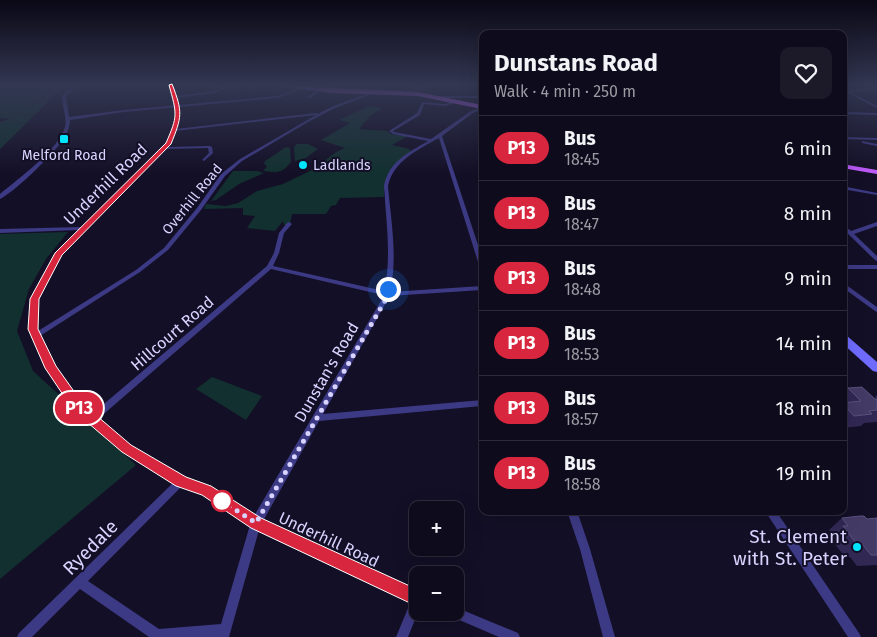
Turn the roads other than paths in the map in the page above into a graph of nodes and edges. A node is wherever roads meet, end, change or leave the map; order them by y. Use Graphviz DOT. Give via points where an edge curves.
graph roads {
  1 [pos="67,115"];
  2 [pos="98,115"];
  3 [pos="178,115"];
  4 [pos="307,115"];
  5 [pos="319,115"];
  6 [pos="418,115"];
  7 [pos="468,115"];
  8 [pos="68,119"];
  9 [pos="175,130"];
  10 [pos="439,136"];
  11 [pos="847,138"];
  12 [pos="851,138"];
  13 [pos="877,139"];
  14 [pos="431,140"];
  15 [pos="877,145"];
  16 [pos="165,148"];
  17 [pos="204,160"];
  18 [pos="847,167"];
  19 [pos="877,172"];
  20 [pos="847,188"];
  21 [pos="877,194"];
  22 [pos="0,197"];
  23 [pos="289,224"];
  24 [pos="877,224"];
  25 [pos="82,228"];
  26 [pos="0,230"];
  27 [pos="847,230"];
  28 [pos="850,233"];
  29 [pos="479,256"];
  30 [pos="877,259"];
  31 [pos="270,267"];
  32 [pos="847,267"];
  33 [pos="877,267"];
  34 [pos="479,288"];
  35 [pos="847,288"];
  36 [pos="387,294"];
  37 [pos="877,310"];
  38 [pos="36,336"];
  39 [pos="847,341"];
  40 [pos="877,368"];
  41 [pos="479,403"];
  42 [pos="316,418"];
  43 [pos="91,420"];
  44 [pos="181,481"];
  45 [pos="573,515"];
  46 [pos="773,515"];
  47 [pos="256,523"];
  48 [pos="80,582"];
  49 [pos="409,595"];
  50 [pos="464,616"];
  51 [pos="409,620"];
  52 [pos="224,634"];
  53 [pos="23,637"];
  54 [pos="402,637"];
  55 [pos="514,637"];
  56 [pos="609,637"];
  57 [pos="855,637"];
  1 -- 8 [label="street"];
  2 -- 8 [label="street"];
  3 -- 9 [label="street, Underhill Road"];
  4 -- 9 [label="street"];
  5 -- 38 [label="street, Overhill Road" via="236,164 223,175 200,209 166,249 138,271"];
  6 -- 14 [label="street" via="391,131"];
  7 -- 10 [label="street, Dunstan's Road"];
  8 -- 22 [label="street" via="67,129 52,149"];
  9 -- 16 [label="street, Underhill Road"];
  10 -- 14 [label="street, Dunstan's Road"];
  10 -- 29 [label="street"];
  11 -- 12 [label="street"];
  12 -- 13 [label="street"];
  12 -- 15 [label="street"];
  14 -- 36 [label="street, Dunstan's Road" via="402,159 388,176 391,258"];
  16 -- 17 [label="street" via="210,147 211,153"];
  16 -- 25 [label="street, Underhill Road"];
  18 -- 19 [label="main road"];
  20 -- 21 [label="street"];
  23 -- 31 [label="street" via="277,241 277,252"];
  24 -- 28 [label="street"];
  25 -- 26 [label="street"];
  25 -- 38 [label="street, Underhill Road" via="58,254 35,299 33,329"];
  27 -- 28 [label="street"];
  28 -- 30 [label="street"];
  31 -- 36 [label="street"];
  31 -- 43 [label="street, Hillcourt Road"];
  32 -- 33 [label="street"];
  34 -- 36 [label="street"];
  35 -- 37 [label="street"];
  36 -- 42 [label="street, Dunstan's Road"];
  38 -- 43 [label="street, Underhill Road" via="51,368"];
  39 -- 40 [label="main road"];
  41 -- 42 [label="street"];
  42 -- 47 [label="street, Dunstan's Road"];
  43 -- 44 [label="street, Underhill Road" via="126,448"];
  44 -- 47 [label="street, Underhill Road" via="206,491"];
  44 -- 48 [label="street, Ryedale"];
  45 -- 56 [label="street"];
  46 -- 57 [label="street"];
  47 -- 49 [label="street, Underhill Road"];
  47 -- 52 [label="street, Dunstan's Road"];
  48 -- 52 [label="street" via="157,636"];
  48 -- 53 [label="street, Ryedale"];
  50 -- 55 [label="street"];
  51 -- 54 [label="street"];
}
